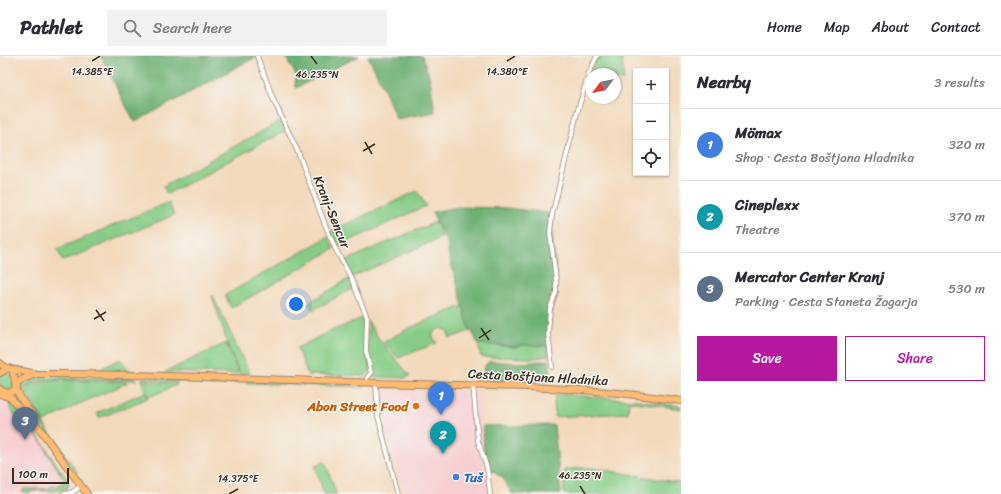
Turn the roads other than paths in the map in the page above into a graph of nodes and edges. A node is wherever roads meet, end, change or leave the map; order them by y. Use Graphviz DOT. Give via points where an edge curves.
graph roads {
  1 [pos="257,56"];
  2 [pos="597,56"];
  3 [pos="0,363"];
  4 [pos="552,367"];
  5 [pos="2,370"];
  6 [pos="15,373"];
  7 [pos="33,373"];
  8 [pos="367,378"];
  9 [pos="376,383"];
  10 [pos="18,385"];
  11 [pos="473,385"];
  12 [pos="0,389"];
  13 [pos="10,393"];
  14 [pos="0,394"];
  15 [pos="681,401"];
  16 [pos="30,415"];
  17 [pos="81,486"];
  18 [pos="63,494"];
  19 [pos="87,494"];
  20 [pos="398,494"];
  21 [pos="490,494"];
  1 -- 8 [label="street, Kranj-Sencur" via="274,101 298,152 324,222 367,316 366,351 371,373"];
  2 -- 4 [label="street" via="577,113 552,215 550,232 556,292 550,309 548,332"];
  3 -- 6 [label="main road"];
  5 -- 6 [label="main road"];
  6 -- 7 [label="main road, Cesta Boštjana Hladnika"];
  6 -- 10 [label="main road"];
  7 -- 9 [label="main road, Cesta Boštjana Hladnika"];
  7 -- 10 [label="main road"];
  9 -- 11 [label="main road, Cesta Boštjana Hladnika"];
  9 -- 20 [label="street" via="378,416"];
  10 -- 13 [label="main road"];
  10 -- 16 [label="main road"];
  10 -- 16 [label="main road"];
  11 -- 15 [label="main road, Cesta Boštjana Hladnika" via="573,388"];
  11 -- 21 [label="street" via="478,441 487,468"];
  12 -- 13 [label="main road"];
  13 -- 16 [label="main road"];
  14 -- 16 [label="main road" via="11,398"];
  16 -- 17 [label="main road"];
  17 -- 18 [label="street" via="71,493"];
  17 -- 19 [label="main road"];
}
